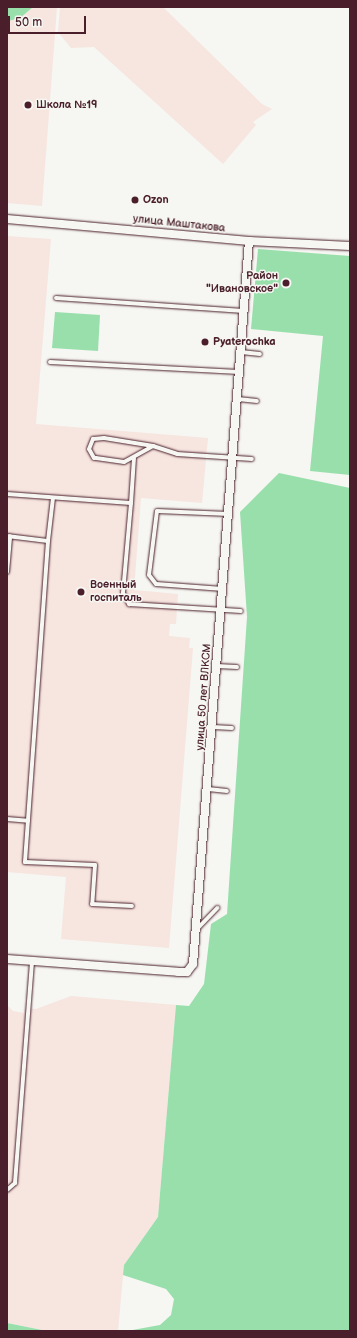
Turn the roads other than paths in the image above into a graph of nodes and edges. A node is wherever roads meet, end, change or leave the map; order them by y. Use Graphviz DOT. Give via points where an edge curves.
graph roads {
  1 [pos="7,219"];
  2 [pos="249,242"];
  3 [pos="350,246"];
  4 [pos="56,298"];
  5 [pos="244,312"];
  6 [pos="241,352"];
  7 [pos="260,354"];
  8 [pos="50,362"];
  9 [pos="240,372"];
  10 [pos="238,399"];
  11 [pos="256,401"];
  12 [pos="153,446"];
  13 [pos="234,457"];
  14 [pos="134,458"];
  15 [pos="252,459"];
  16 [pos="7,494"];
  17 [pos="53,498"];
  18 [pos="131,503"];
  19 [pos="229,514"];
  20 [pos="9,536"];
  21 [pos="48,541"];
  22 [pos="7,572"];
  23 [pos="223,589"];
  24 [pos="222,610"];
  25 [pos="241,611"];
  26 [pos="218,666"];
  27 [pos="237,667"];
  28 [pos="213,727"];
  29 [pos="232,728"];
  30 [pos="208,789"];
  31 [pos="227,791"];
  32 [pos="7,818"];
  33 [pos="28,821"];
  34 [pos="132,906"];
  35 [pos="218,908"];
  36 [pos="198,928"];
  37 [pos="7,959"];
  38 [pos="32,961"];
  39 [pos="7,1190"];
  1 -- 2 [label="street, улица Маштакова"];
  2 -- 3 [label="street, улица Маштакова"];
  2 -- 5 [label="street, улица 50 лет ВЛКСМ"];
  4 -- 5 [label="lane"];
  5 -- 6 [label="street, улица 50 лет ВЛКСМ"];
  6 -- 7 [label="lane"];
  6 -- 9 [label="street, улица 50 лет ВЛКСМ"];
  8 -- 9 [label="lane"];
  9 -- 10 [label="street, улица 50 лет ВЛКСМ"];
  10 -- 11 [label="lane"];
  10 -- 13 [label="street, улица 50 лет ВЛКСМ"];
  12 -- 13 [label="lane" via="177,454"];
  12 -- 14 [label="lane"];
  12 -- 14 [label="lane" via="104,438 93,439 89,449 94,458 103,460 124,462"];
  13 -- 15 [label="lane"];
  13 -- 19 [label="street, улица 50 лет ВЛКСМ"];
  14 -- 18 [label="lane"];
  16 -- 17 [label="lane"];
  17 -- 18 [label="lane"];
  17 -- 21 [label="lane"];
  18 -- 24 [label="lane" via="123,593 128,604"];
  19 -- 23 [label="street, улица 50 лет ВЛКСМ"];
  19 -- 23 [label="lane" via="157,510 149,575 156,584"];
  20 -- 21 [label="lane"];
  20 -- 22 [label="lane"];
  21 -- 33 [label="lane"];
  23 -- 24 [label="street, улица 50 лет ВЛКСМ"];
  24 -- 25 [label="lane"];
  24 -- 26 [label="street, улица 50 лет ВЛКСМ"];
  26 -- 27 [label="lane"];
  26 -- 28 [label="street, улица 50 лет ВЛКСМ"];
  28 -- 29 [label="lane"];
  28 -- 30 [label="street, улица 50 лет ВЛКСМ"];
  30 -- 31 [label="lane"];
  30 -- 36 [label="street, улица 50 лет ВЛКСМ"];
  32 -- 33 [label="lane"];
  33 -- 34 [label="lane" via="25,862 95,865 92,904"];
  35 -- 36 [label="lane"];
  36 -- 38 [label="street, улица 50 лет ВЛКСМ" via="193,964 188,972"];
  37 -- 38 [label="street, улица 50 лет ВЛКСМ"];
  38 -- 39 [label="lane" via="16,1182"];
}
